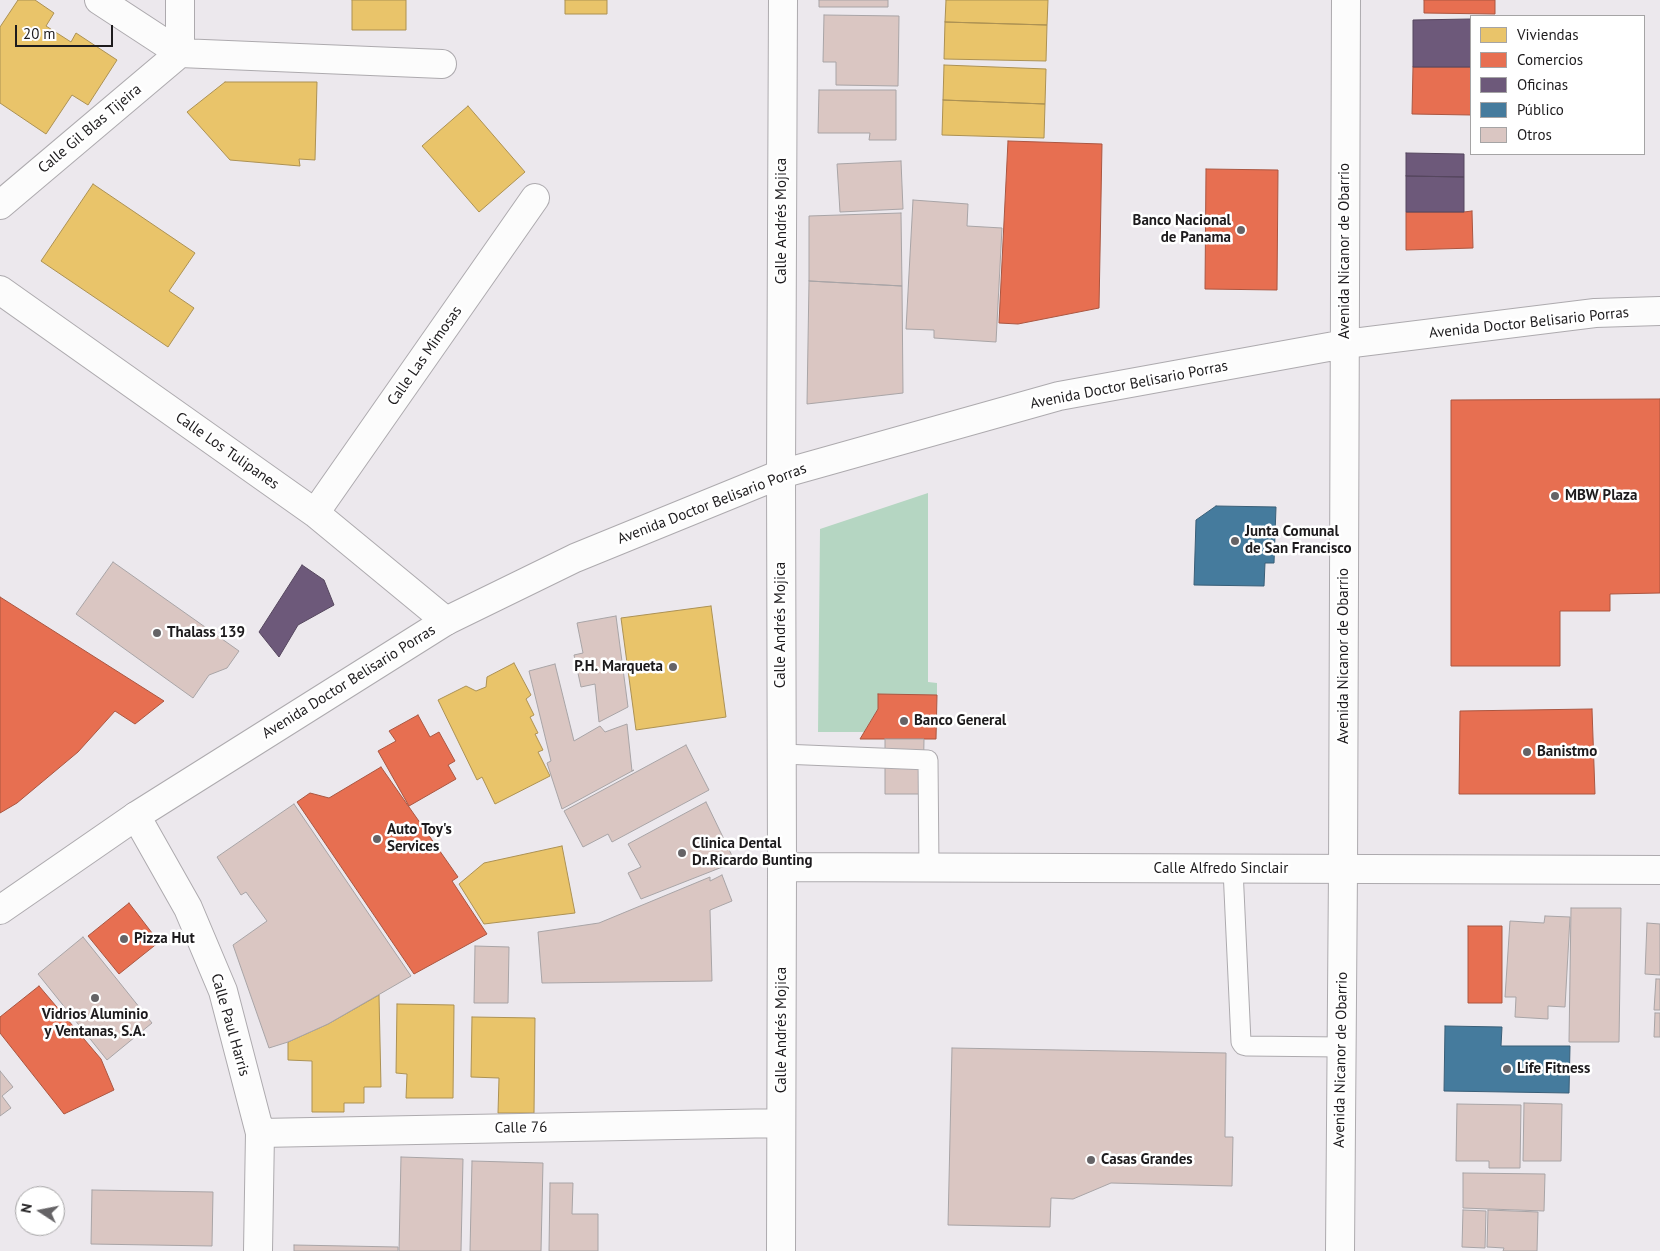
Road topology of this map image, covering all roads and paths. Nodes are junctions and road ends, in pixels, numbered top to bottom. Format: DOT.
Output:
graph roads {
  1 [pos="99,0"];
  2 [pos="180,0"];
  3 [pos="783,0"];
  4 [pos="1346,0"];
  5 [pos="180,52"];
  6 [pos="442,64"];
  7 [pos="535,198"];
  8 [pos="0,205"];
  9 [pos="0,290"];
  10 [pos="1660,311"];
  11 [pos="1345,344"];
  12 [pos="781,474"];
  13 [pos="315,513"];
  14 [pos="446,621"];
  15 [pos="782,754"];
  16 [pos="136,816"];
  17 [pos="782,867"];
  18 [pos="929,868"];
  19 [pos="1233,870"];
  20 [pos="1343,870"];
  21 [pos="1660,870"];
  22 [pos="0,910"];
  23 [pos="1341,1047"];
  24 [pos="781,1123"];
  25 [pos="260,1133"];
  26 [pos="258,1251"];
  27 [pos="781,1251"];
  28 [pos="1340,1251"];
  1 -- 5 [label="street"];
  2 -- 5 [label="street"];
  3 -- 12 [label="street, Calle Andrés Mojica"];
  4 -- 11 [label="street, Avenida Nicanor de Obarrio"];
  5 -- 6 [label="street"];
  5 -- 8 [label="street, Calle Gil Blas Tijeira"];
  7 -- 13 [label="street, Calle Las Mimosas"];
  9 -- 13 [label="street, Calle Los Tulipanes"];
  10 -- 11 [label="street, Avenida Doctor Belisario Porras"];
  11 -- 12 [label="street, Avenida Doctor Belisario Porras"];
  11 -- 20 [label="street, Avenida Nicanor de Obarrio"];
  12 -- 14 [label="street, Avenida Doctor Belisario Porras"];
  12 -- 15 [label="street, Calle Andrés Mojica"];
  13 -- 14 [label="street, Calle Los Tulipanes"];
  14 -- 16 [label="street, Avenida Doctor Belisario Porras"];
  15 -- 17 [label="street, Calle Andrés Mojica"];
  15 -- 18 [label="lane"];
  16 -- 22 [label="street, Avenida Doctor Belisario Porras"];
  16 -- 25 [label="street, Calle Paul Harris"];
  17 -- 18 [label="street, Calle Alfredo Sinclair"];
  17 -- 24 [label="street, Calle Andrés Mojica"];
  18 -- 19 [label="street, Calle Alfredo Sinclair"];
  19 -- 20 [label="street, Calle Alfredo Sinclair"];
  19 -- 23 [label="lane"];
  20 -- 21 [label="street, Calle Alfredo Sinclair"];
  20 -- 23 [label="street, Avenida Nicanor de Obarrio"];
  23 -- 28 [label="street, Avenida Nicanor de Obarrio"];
  24 -- 25 [label="street, Calle 76"];
  24 -- 27 [label="street, Calle Andrés Mojica"];
  25 -- 26 [label="street, Calle Paul Harris"];
}
